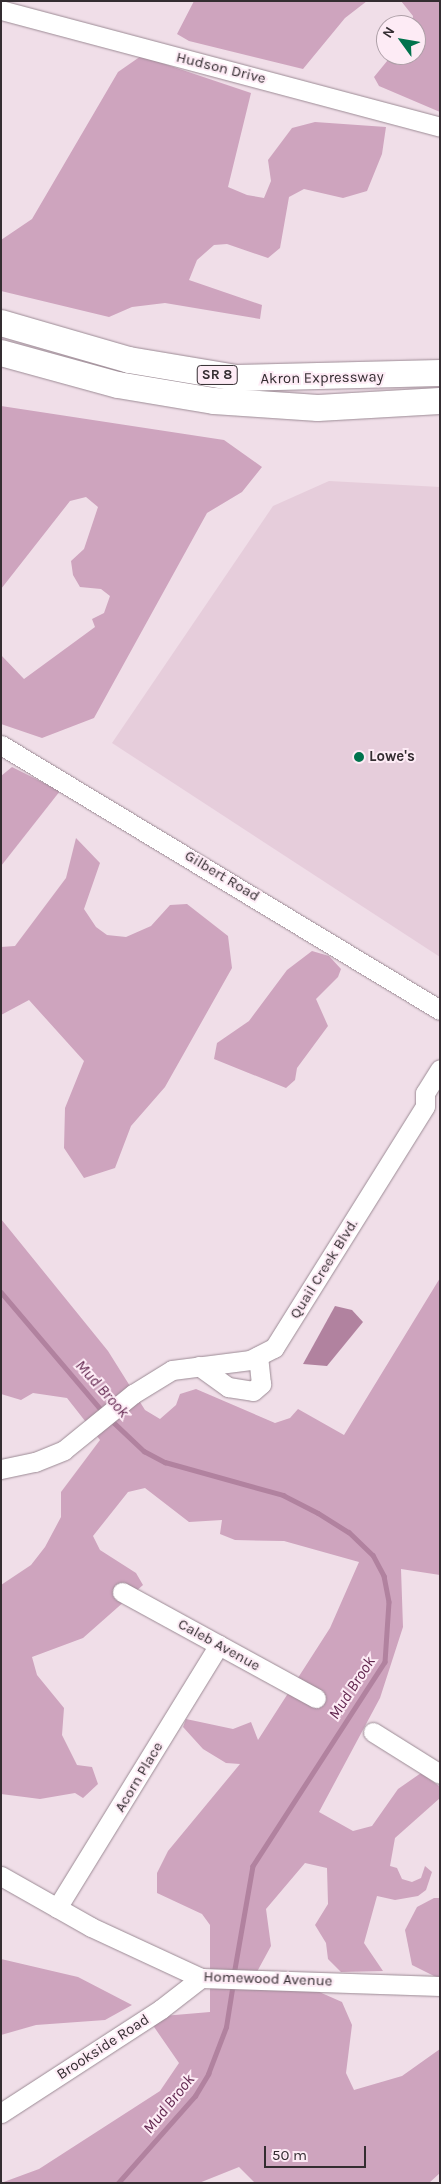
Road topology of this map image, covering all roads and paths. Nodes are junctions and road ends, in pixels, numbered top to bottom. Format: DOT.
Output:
graph roads {
  1 [pos="1,10"];
  2 [pos="440,127"];
  3 [pos="1,323"];
  4 [pos="1,354"];
  5 [pos="440,373"];
  6 [pos="440,401"];
  7 [pos="1,745"];
  8 [pos="440,1010"];
  9 [pos="440,1068"];
  10 [pos="432,1106"];
  11 [pos="258,1356"];
  12 [pos="199,1366"];
  13 [pos="1,1469"];
  14 [pos="122,1592"];
  15 [pos="219,1645"];
  16 [pos="316,1698"];
  17 [pos="373,1732"];
  18 [pos="440,1774"];
  19 [pos="1,1876"];
  20 [pos="57,1908"];
  21 [pos="206,1978"];
  22 [pos="440,1986"];
  23 [pos="1,2113"];
  1 -- 2 [label="street, Hudson Drive"];
  3 -- 5 [label="highway, Akron Expressway / SR 8"];
  4 -- 6 [label="highway, Akron Expressway / SR 8"];
  7 -- 8 [label="street, Gilbert Road"];
  9 -- 10 [label="street, Quail Creek Blvd."];
  10 -- 11 [label="street, Quail Creek Blvd."];
  11 -- 12 [label="street, Quail Creek Blvd."];
  11 -- 12 [label="street"];
  12 -- 13 [label="street, Quail Creek Blvd."];
  14 -- 15 [label="street, Caleb Avenue"];
  15 -- 16 [label="street, Caleb Avenue"];
  15 -- 20 [label="street, Acorn Place"];
  17 -- 18 [label="street"];
  19 -- 20 [label="street, Homewood Avenue"];
  20 -- 21 [label="street, Homewood Avenue"];
  21 -- 22 [label="street, Homewood Avenue"];
  21 -- 23 [label="street, Brookside Road"];
}
